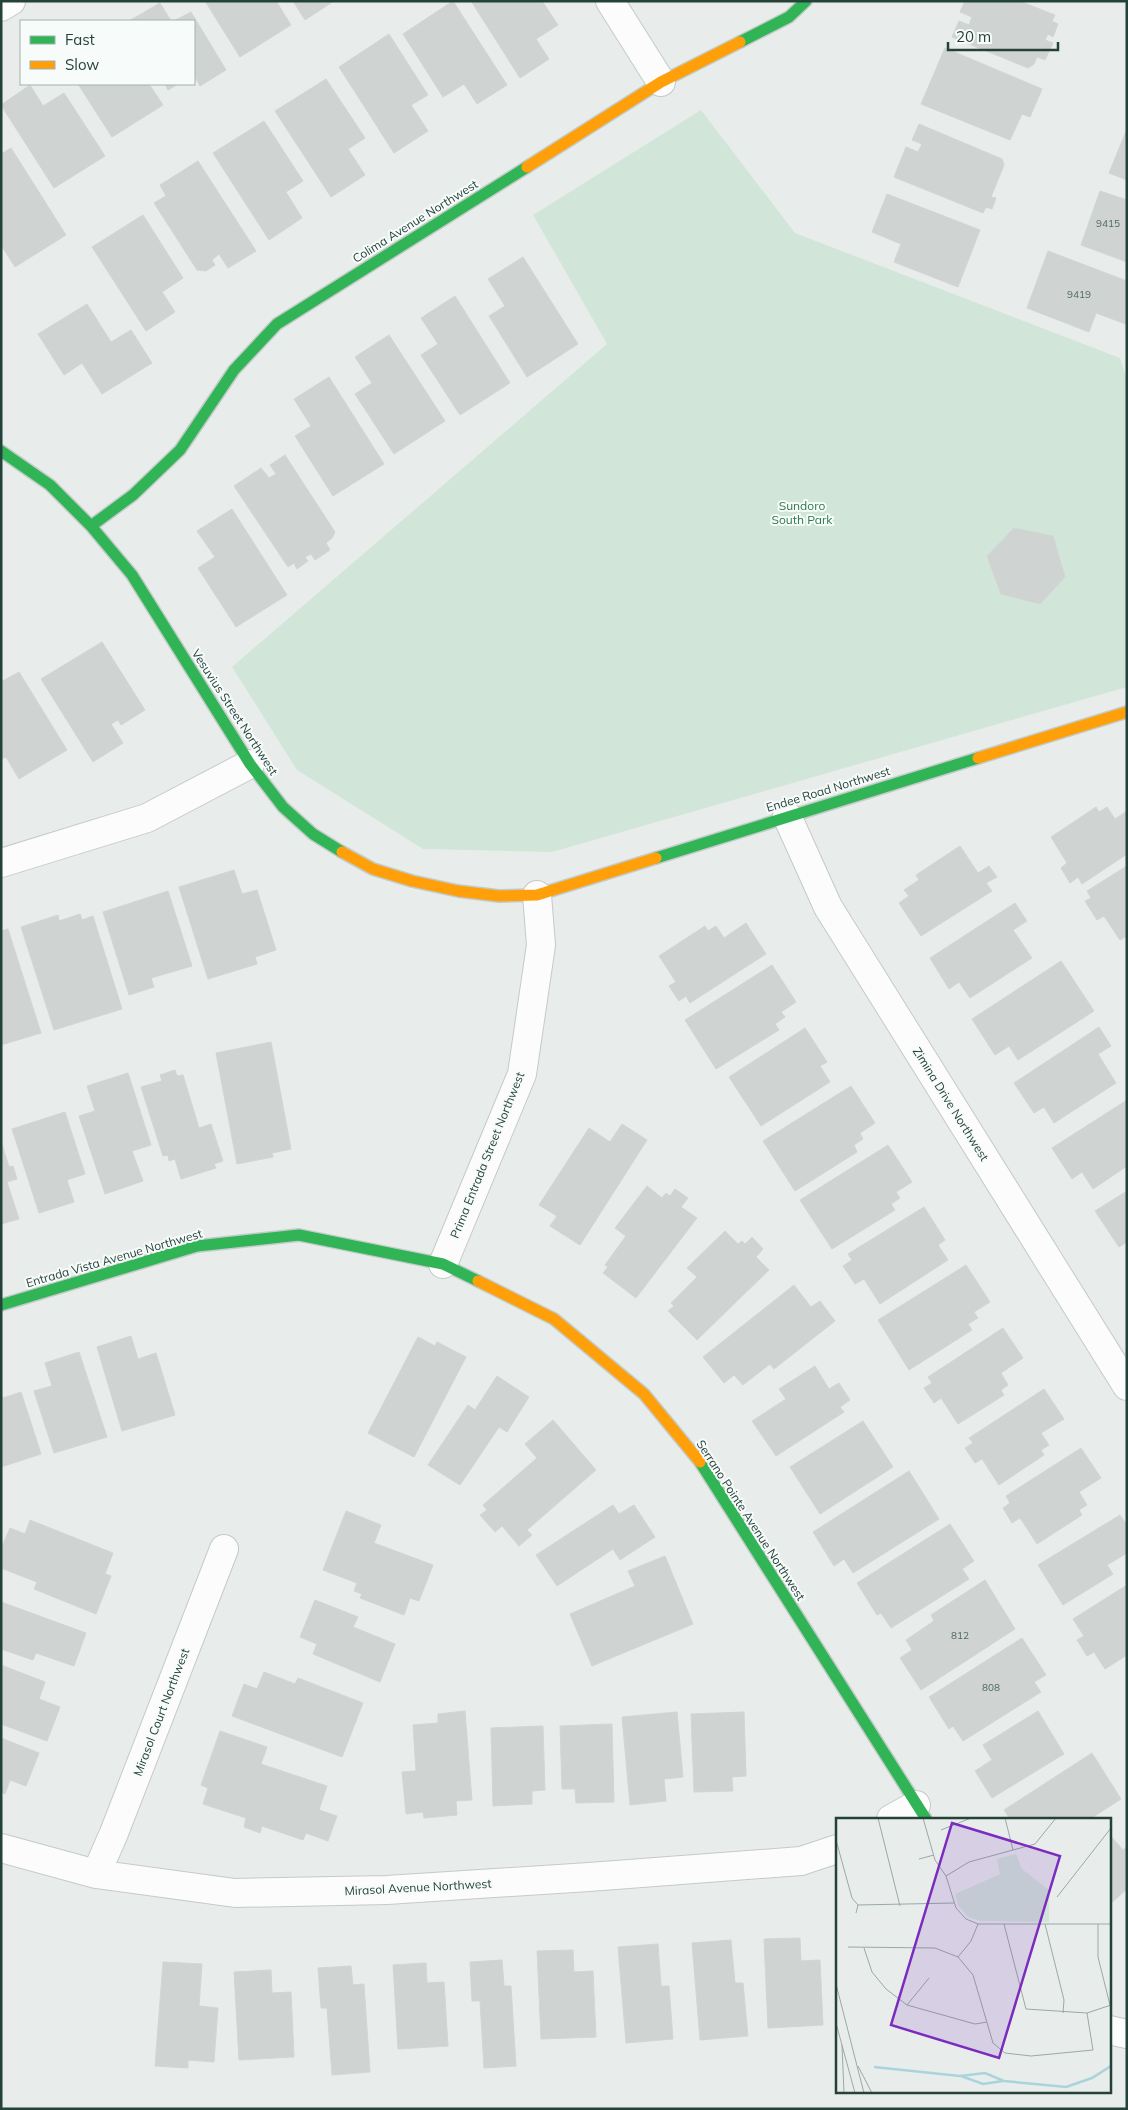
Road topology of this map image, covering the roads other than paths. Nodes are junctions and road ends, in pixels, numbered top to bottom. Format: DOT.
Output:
graph roads {
  1 [pos="11,1"];
  2 [pos="610,1"];
  3 [pos="806,1"];
  4 [pos="1,7"];
  5 [pos="660,82"];
  6 [pos="1,451"];
  7 [pos="91,526"];
  8 [pos="1127,712"];
  9 [pos="250,764"];
  10 [pos="787,816"];
  11 [pos="1,862"];
  12 [pos="537,895"];
  13 [pos="443,1264"];
  14 [pos="1,1305"];
  15 [pos="1127,1386"];
  16 [pos="224,1549"];
  17 [pos="921,1812"];
  18 [pos="894,1818"];
  19 [pos="1,1848"];
  20 [pos="836,1849"];
  21 [pos="96,1874"];
  22 [pos="1110,2030"];
  23 [pos="1127,2034"];
  1 -- 4 [label="street"];
  2 -- 5 [label="street"];
  3 -- 5 [label="street, Colima Avenue Northwest"];
  5 -- 7 [label="street, Colima Avenue Northwest"];
  6 -- 7 [label="street, Vesuvius Street Northwest"];
  7 -- 9 [label="street, Vesuvius Street Northwest"];
  8 -- 10 [label="street, Endee Road Northwest"];
  9 -- 11 [label="street"];
  9 -- 12 [label="street, Vesuvius Street Northwest"];
  10 -- 12 [label="street, Endee Road Northwest"];
  10 -- 15 [label="street, Zimina Drive Northwest"];
  12 -- 13 [label="street, Prima Entrada Street Northwest"];
  13 -- 14 [label="street, Entrada Vista Avenue Northwest"];
  13 -- 17 [label="street, Serrano Pointe Avenue Northwest"];
  16 -- 21 [label="street, Mirasol Court Northwest"];
  17 -- 18 [label="street"];
  19 -- 21 [label="street, Mirasol Avenue Northwest"];
  20 -- 21 [label="street, Mirasol Avenue Northwest"];
  22 -- 23 [label="street"];
}
